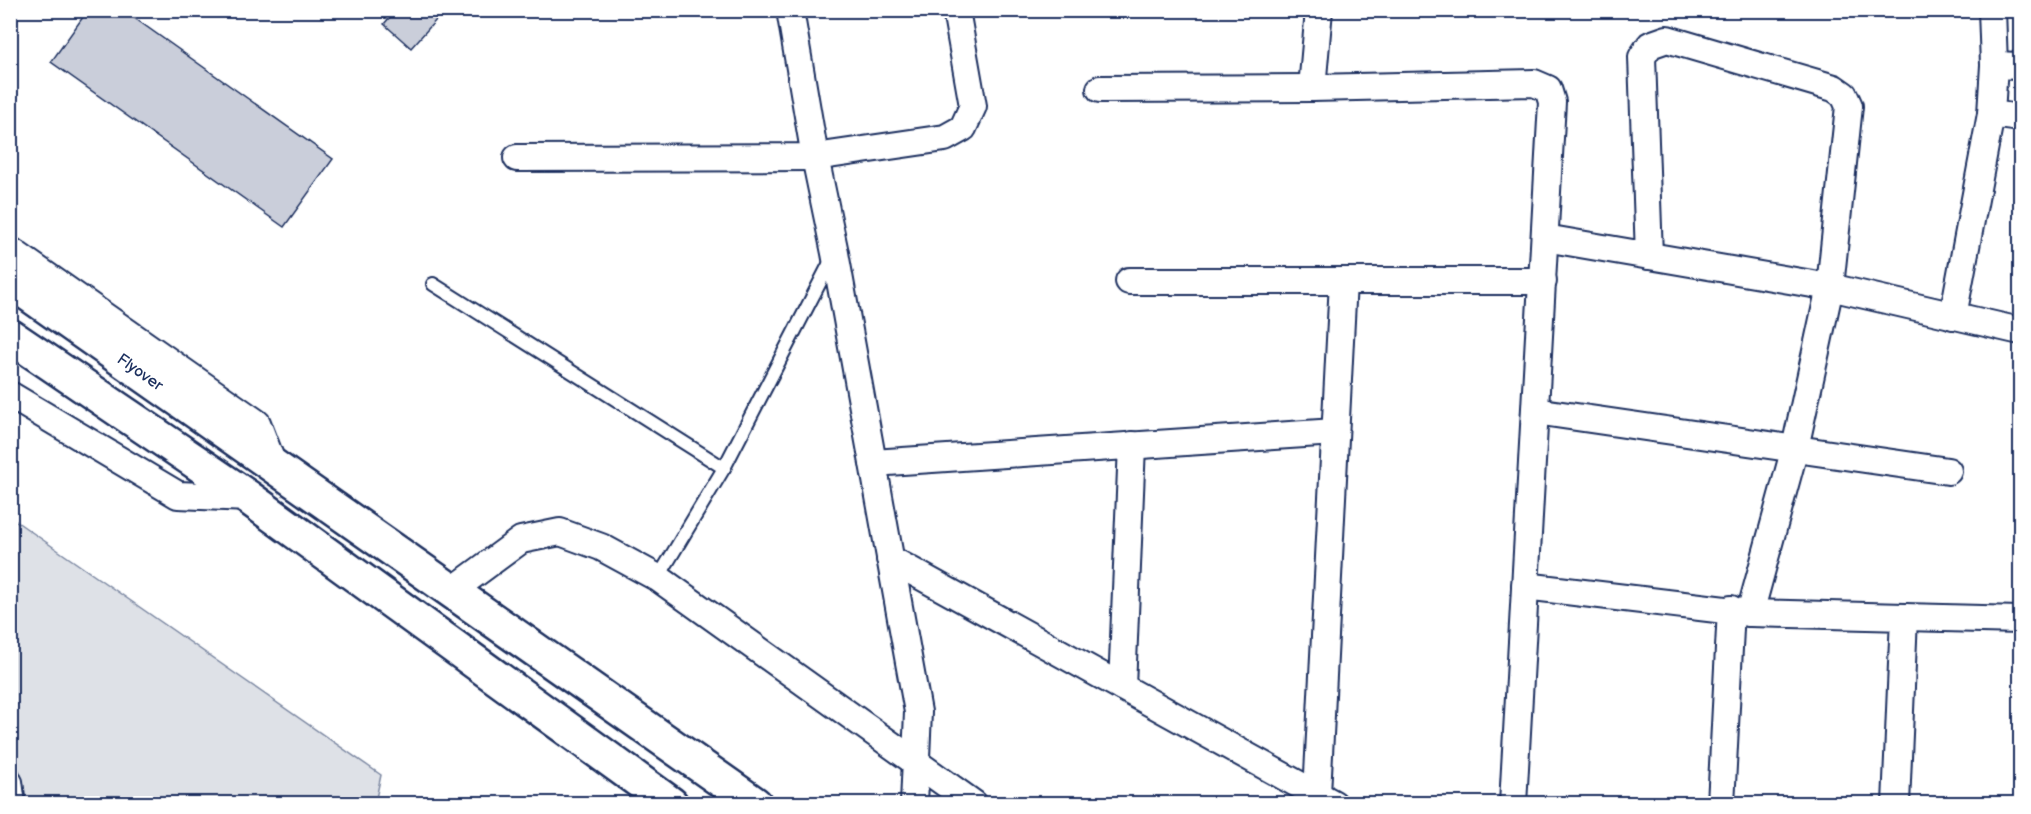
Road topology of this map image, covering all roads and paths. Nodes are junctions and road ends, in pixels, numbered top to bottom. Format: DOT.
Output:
graph roads {
  1 [pos="790,10"];
  2 [pos="956,10"];
  3 [pos="1319,10"];
  4 [pos="1992,10"];
  5 [pos="1994,65"];
  6 [pos="2020,66"];
  7 [pos="1312,88"];
  8 [pos="1100,89"];
  9 [pos="1991,114"];
  10 [pos="2020,118"];
  11 [pos="815,156"];
  12 [pos="517,158"];
  13 [pos="1545,238"];
  14 [pos="10,250"];
  15 [pos="835,253"];
  16 [pos="1649,256"];
  17 [pos="10,281"];
  18 [pos="1129,281"];
  19 [pos="1343,281"];
  20 [pos="1543,281"];
  21 [pos="433,284"];
  22 [pos="1830,287"];
  23 [pos="1953,316"];
  24 [pos="2020,331"];
  25 [pos="10,336"];
  26 [pos="10,395"];
  27 [pos="1535,411"];
  28 [pos="1335,432"];
  29 [pos="1132,445"];
  30 [pos="1795,448"];
  31 [pos="272,462"];
  32 [pos="873,463"];
  33 [pos="724,468"];
  34 [pos="1947,471"];
  35 [pos="249,498"];
  36 [pos="890,559"];
  37 [pos="658,578"];
  38 [pos="1526,586"];
  39 [pos="453,590"];
  40 [pos="1741,611"];
  41 [pos="1904,617"];
  42 [pos="2020,620"];
  43 [pos="1122,687"];
  44 [pos="916,762"];
  45 [pos="10,769"];
  46 [pos="1325,799"];
  47 [pos="19,804"];
  48 [pos="671,804"];
  49 [pos="755,804"];
  50 [pos="915,804"];
  51 [pos="974,804"];
  52 [pos="1513,804"];
  53 [pos="1721,804"];
  54 [pos="1896,804"];
  1 -- 11 [label="street"];
  2 -- 11 [label="street"];
  3 -- 7 [label="street"];
  4 -- 5 [label="street"];
  5 -- 6 [label="street"];
  5 -- 9 [label="street"];
  7 -- 8 [label="street"];
  7 -- 13 [label="street"];
  9 -- 10 [label="street"];
  9 -- 23 [label="street"];
  11 -- 12 [label="street"];
  11 -- 15 [label="street"];
  13 -- 16 [label="street"];
  13 -- 20 [label="street"];
  14 -- 31 [label="street"];
  15 -- 32 [label="street"];
  15 -- 33 [label="lane"];
  16 -- 22 [label="street"];
  16 -- 22 [label="street"];
  17 -- 31 [label="main road, Flyover"];
  18 -- 19 [label="street"];
  19 -- 20 [label="street"];
  19 -- 28 [label="street"];
  20 -- 27 [label="street"];
  21 -- 33 [label="lane"];
  22 -- 23 [label="street"];
  22 -- 30 [label="street"];
  23 -- 24 [label="street"];
  25 -- 35 [label="main road"];
  26 -- 35 [label="street"];
  27 -- 30 [label="street"];
  27 -- 38 [label="street"];
  28 -- 29 [label="street"];
  28 -- 46 [label="street"];
  29 -- 32 [label="street"];
  29 -- 43 [label="street"];
  30 -- 34 [label="street"];
  30 -- 40 [label="street"];
  31 -- 39 [label="main road, Flyover"];
  32 -- 36 [label="street"];
  33 -- 37 [label="lane"];
  35 -- 48 [label="main road"];
  36 -- 43 [label="street"];
  36 -- 44 [label="street"];
  37 -- 39 [label="street"];
  37 -- 44 [label="street"];
  38 -- 40 [label="street"];
  38 -- 52 [label="street"];
  39 -- 49 [label="main road, Flyover"];
  40 -- 41 [label="street"];
  40 -- 53 [label="street"];
  41 -- 42 [label="street"];
  41 -- 54 [label="street"];
  43 -- 46 [label="street"];
  44 -- 50 [label="street"];
  44 -- 51 [label="street"];
  45 -- 47 [label="lane"];
}
